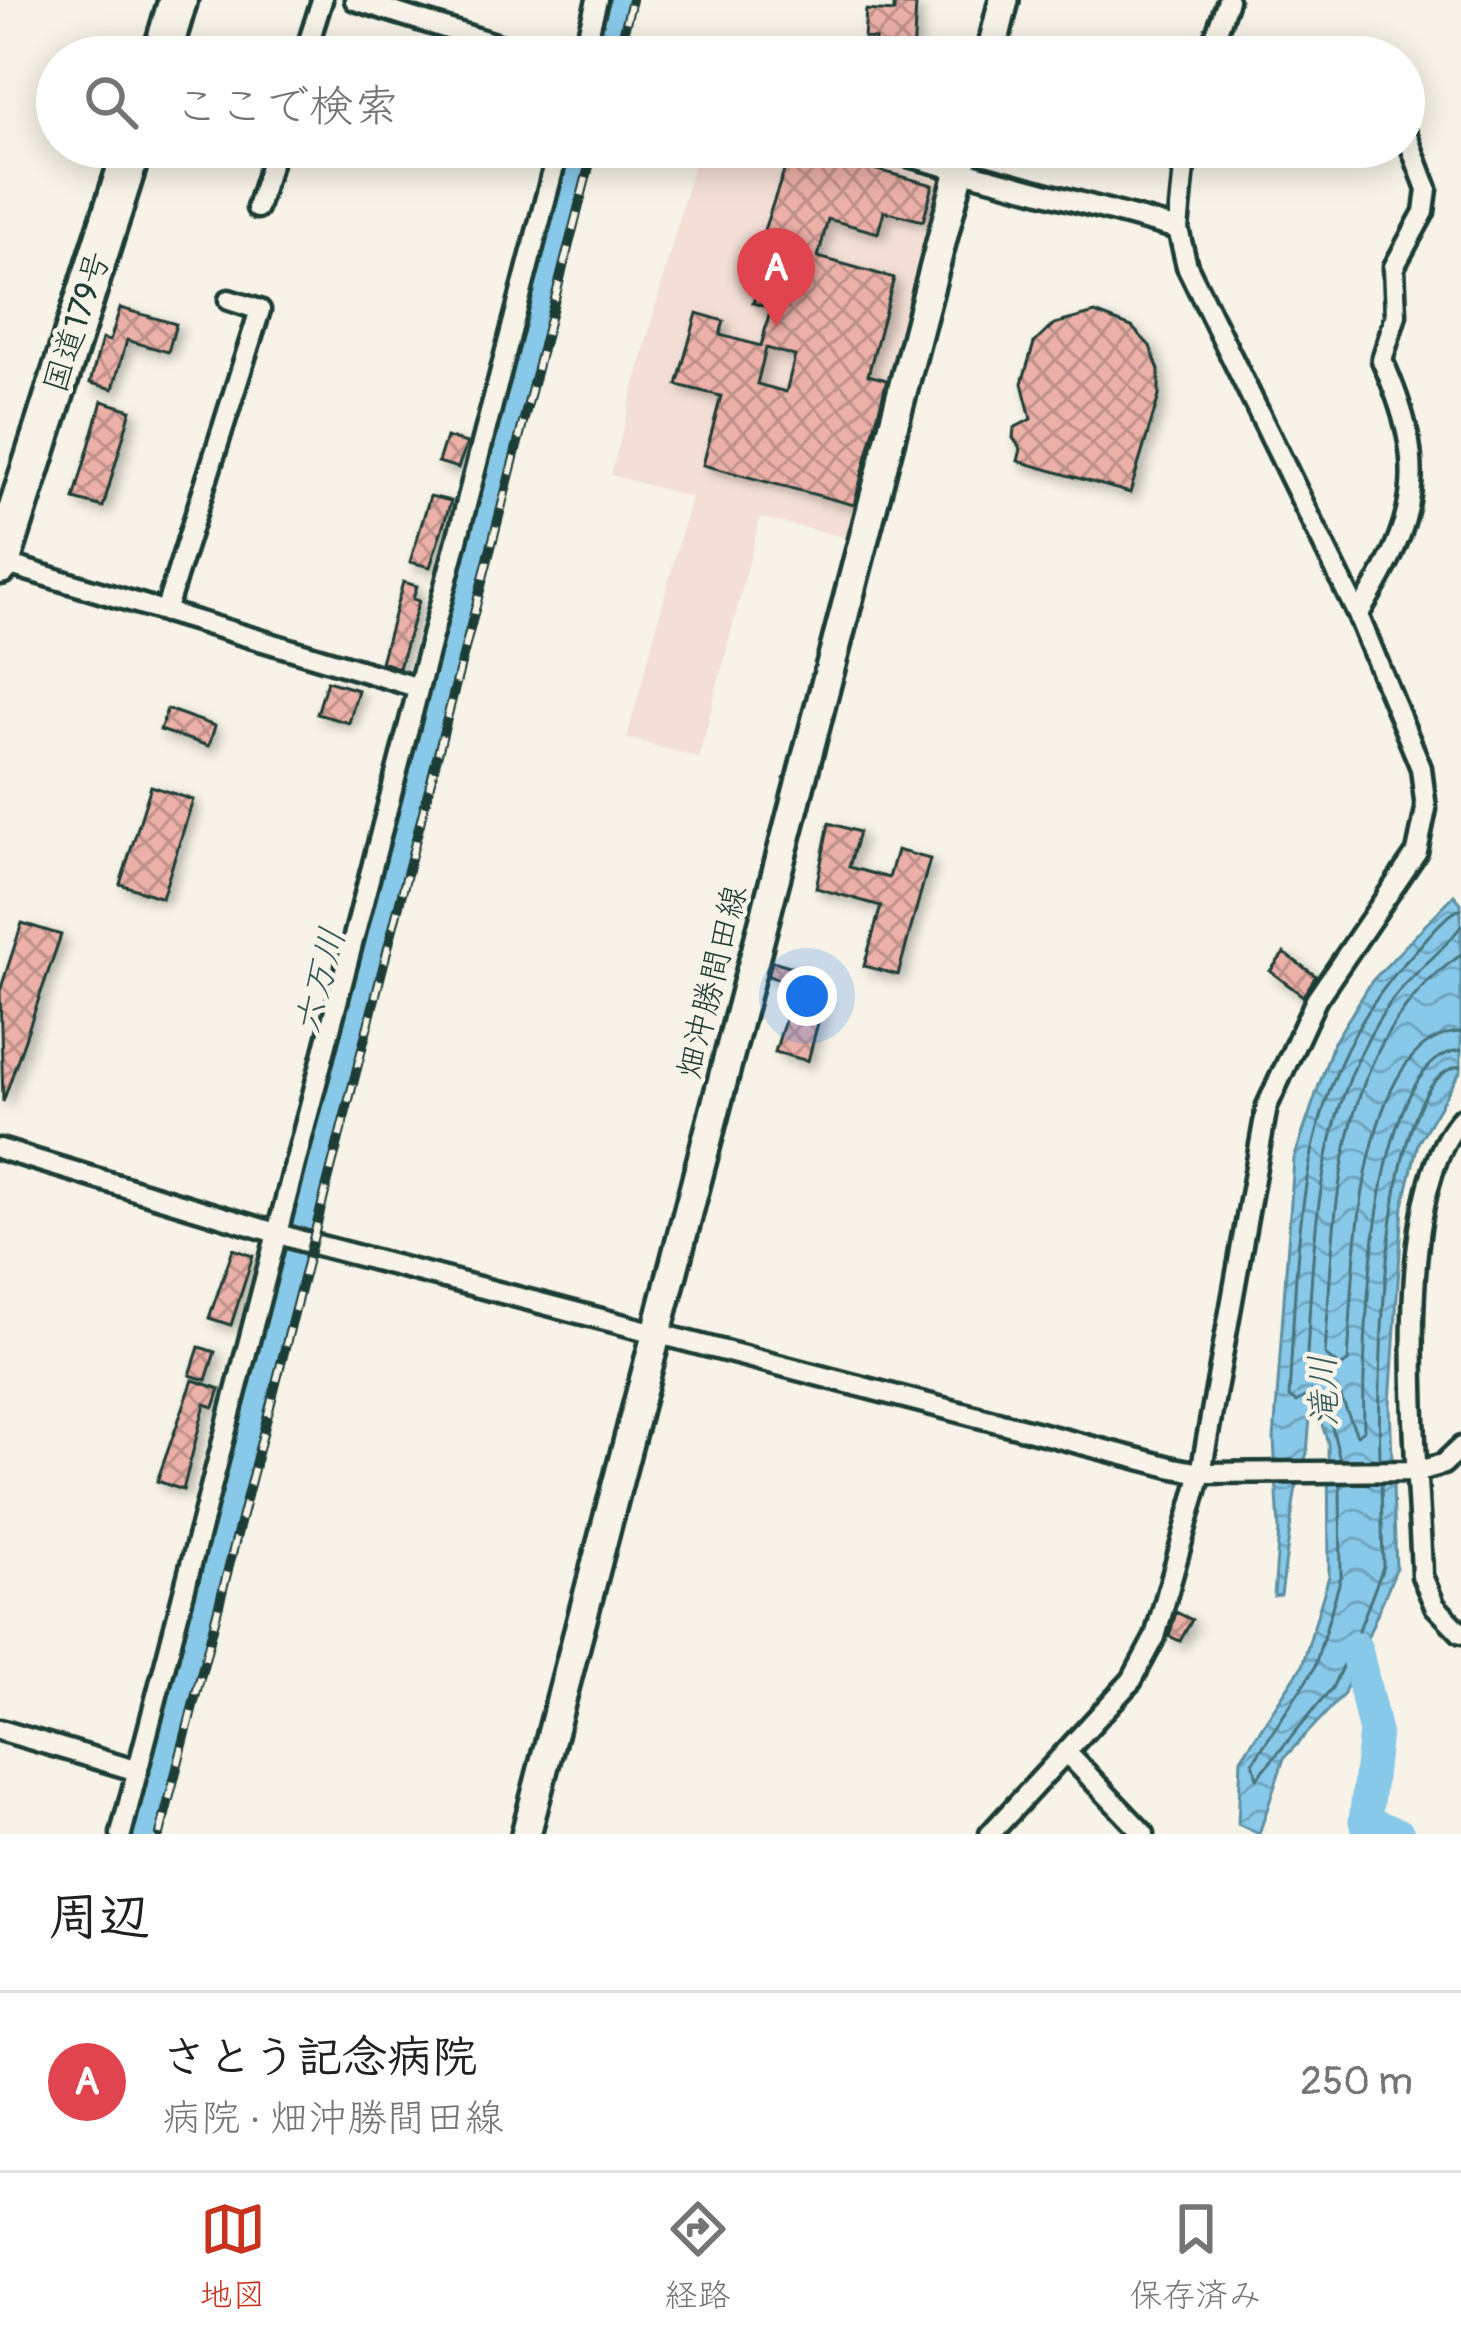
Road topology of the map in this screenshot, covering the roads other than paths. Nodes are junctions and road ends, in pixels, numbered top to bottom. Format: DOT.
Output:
graph roads {
  1 [pos="178,0"];
  2 [pos="322,0"];
  3 [pos="355,0"];
  4 [pos="597,0"];
  5 [pos="1004,0"];
  6 [pos="1228,0"];
  7 [pos="167,36"];
  8 [pos="311,36"];
  9 [pos="470,36"];
  10 [pos="588,36"];
  11 [pos="995,36"];
  12 [pos="1215,36"];
  13 [pos="126,168"];
  14 [pos="269,168"];
  15 [pos="553,168"];
  16 [pos="960,168"];
  17 [pos="993,168"];
  18 [pos="1184,168"];
  19 [pos="1418,168"];
  20 [pos="257,208"];
  21 [pos="1178,229"];
  22 [pos="229,301"];
  23 [pos="0,563"];
  24 [pos="165,612"];
  25 [pos="1358,615"];
  26 [pos="416,687"];
  27 [pos="1461,1119"];
  28 [pos="0,1149"];
  29 [pos="278,1234"];
  30 [pos="659,1334"];
  31 [pos="1461,1447"];
  32 [pos="1419,1471"];
  33 [pos="1201,1473"];
  34 [pos="1461,1633"];
  35 [pos="0,1730"];
  36 [pos="1068,1754"];
  37 [pos="138,1771"];
  38 [pos="121,1834"];
  39 [pos="526,1834"];
  40 [pos="990,1834"];
  41 [pos="1144,1834"];
  1 -- 7 [label="highway"];
  2 -- 8 [label="street"];
  3 -- 9 [label="street"];
  4 -- 10 [label="street"];
  5 -- 11 [label="main road"];
  6 -- 12 [label="street"];
  13 -- 23 [label="highway, 国道179号"];
  14 -- 20 [label="street"];
  15 -- 26 [label="street"];
  16 -- 30 [label="main road, 畑沖勝間田線"];
  17 -- 21 [label="street"];
  18 -- 21 [label="street"];
  19 -- 25 [label="street"];
  21 -- 25 [label="street"];
  22 -- 24 [label="street"];
  23 -- 24 [label="street"];
  24 -- 26 [label="street"];
  25 -- 33 [label="street"];
  26 -- 29 [label="street"];
  27 -- 32 [label="street"];
  28 -- 29 [label="street"];
  29 -- 30 [label="street"];
  29 -- 37 [label="street"];
  30 -- 33 [label="street"];
  30 -- 39 [label="main road, 畑沖勝間田線"];
  31 -- 32 [label="street"];
  32 -- 33 [label="street"];
  32 -- 34 [label="street"];
  33 -- 36 [label="street"];
  35 -- 37 [label="street"];
  36 -- 40 [label="street"];
  36 -- 41 [label="street"];
  37 -- 38 [label="street"];
}
